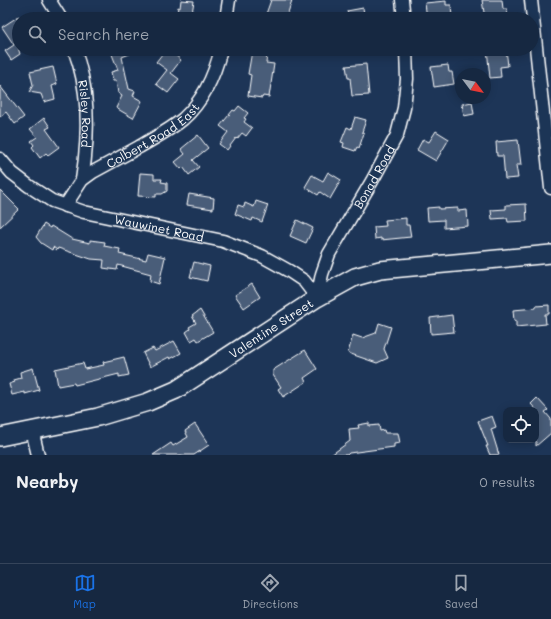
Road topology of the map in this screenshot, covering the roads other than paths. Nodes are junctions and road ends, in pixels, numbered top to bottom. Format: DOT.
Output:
graph roads {
  1 [pos="49,0"];
  2 [pos="228,0"];
  3 [pos="402,0"];
  4 [pos="531,0"];
  5 [pos="57,12"];
  6 [pos="227,12"];
  7 [pos="403,12"];
  8 [pos="532,12"];
  9 [pos="77,56"];
  10 [pos="220,56"];
  11 [pos="406,56"];
  12 [pos="537,56"];
  13 [pos="0,159"];
  14 [pos="82,180"];
  15 [pos="551,188"];
  16 [pos="65,206"];
  17 [pos="551,254"];
  18 [pos="317,298"];
  19 [pos="32,430"];
  20 [pos="0,437"];
  21 [pos="38,455"];
  1 -- 5 [label="street"];
  2 -- 6 [label="street"];
  3 -- 7 [label="street"];
  4 -- 8 [label="street"];
  9 -- 14 [label="street, Risley Road"];
  10 -- 14 [label="street, Colbert Road East"];
  11 -- 18 [label="street, Bonad Road"];
  12 -- 15 [label="street"];
  13 -- 16 [label="street, Wauwinet Road"];
  14 -- 16 [label="street, Colbert Road East"];
  16 -- 18 [label="street, Wauwinet Road"];
  17 -- 18 [label="street, Valentine Street"];
  18 -- 19 [label="street, Valentine Street"];
  19 -- 20 [label="street, Valentine Street"];
  19 -- 21 [label="street"];
}
